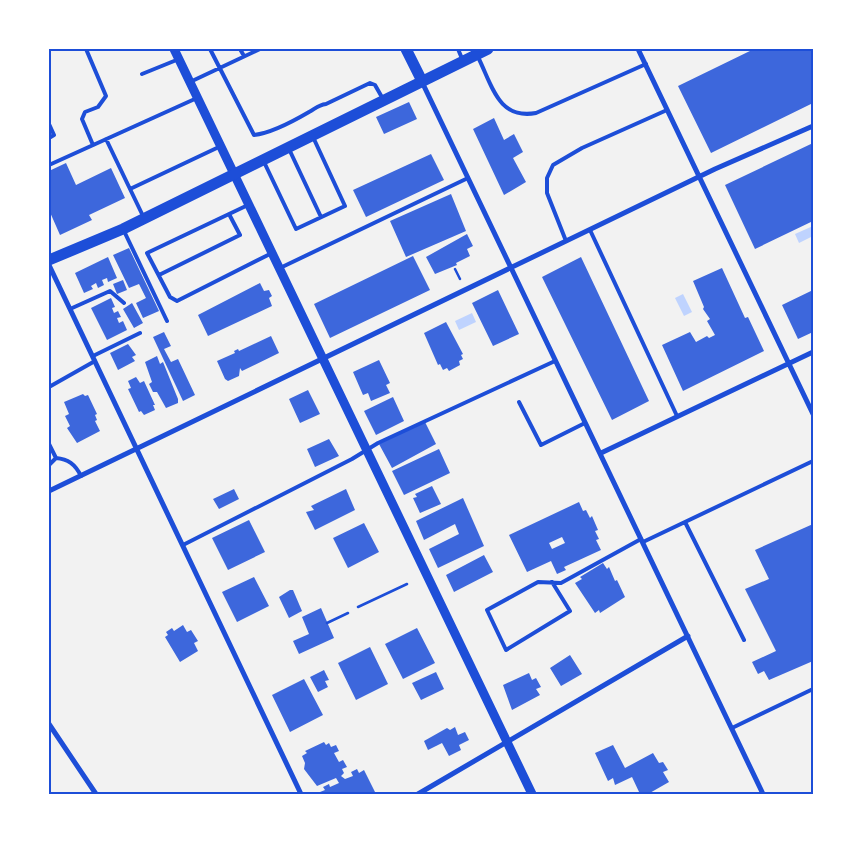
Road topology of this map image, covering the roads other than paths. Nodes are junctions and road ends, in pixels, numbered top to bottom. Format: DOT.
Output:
graph roads {
  1 [pos="86,49"];
  2 [pos="174,49"];
  3 [pos="210,49"];
  4 [pos="240,49"];
  5 [pos="260,49"];
  6 [pos="406,49"];
  7 [pos="458,49"];
  8 [pos="488,49"];
  9 [pos="638,49"];
  10 [pos="477,54"];
  11 [pos="244,56"];
  12 [pos="179,59"];
  13 [pos="463,62"];
  14 [pos="646,64"];
  15 [pos="219,68"];
  16 [pos="142,74"];
  17 [pos="422,81"];
  18 [pos="190,82"];
  19 [pos="198,98"];
  20 [pos="383,99"];
  21 [pos="667,110"];
  22 [pos="49,124"];
  23 [pos="813,126"];
  24 [pos="313,137"];
  25 [pos="49,138"];
  26 [pos="106,139"];
  27 [pos="93,145"];
  28 [pos="221,146"];
  29 [pos="288,148"];
  30 [pos="263,160"];
  31 [pos="49,165"];
  32 [pos="234,174"];
  33 [pos="700,177"];
  34 [pos="468,178"];
  35 [pos="130,189"];
  36 [pos="249,204"];
  37 [pos="229,214"];
  38 [pos="321,217"];
  39 [pos="144,218"];
  40 [pos="123,229"];
  41 [pos="590,230"];
  42 [pos="566,241"];
  43 [pos="272,254"];
  44 [pos="49,260"];
  45 [pos="49,265"];
  46 [pos="280,268"];
  47 [pos="512,269"];
  48 [pos="159,275"];
  49 [pos="124,303"];
  50 [pos="70,309"];
  51 [pos="167,320"];
  52 [pos="140,333"];
  53 [pos="813,352"];
  54 [pos="323,358"];
  55 [pos="94,359"];
  56 [pos="555,361"];
  57 [pos="789,363"];
  58 [pos="49,387"];
  59 [pos="520,402"];
  60 [pos="813,414"];
  61 [pos="677,416"];
  62 [pos="585,423"];
  63 [pos="49,444"];
  64 [pos="137,449"];
  65 [pos="367,450"];
  66 [pos="601,453"];
  67 [pos="56,458"];
  68 [pos="813,461"];
  69 [pos="49,465"];
  70 [pos="81,476"];
  71 [pos="49,491"];
  72 [pos="685,522"];
  73 [pos="642,540"];
  74 [pos="183,544"];
  75 [pos="552,582"];
  76 [pos="688,636"];
  77 [pos="744,640"];
  78 [pos="813,688"];
  79 [pos="49,724"];
  80 [pos="732,728"];
  81 [pos="508,742"];
  82 [pos="96,794"];
  83 [pos="301,794"];
  84 [pos="418,794"];
  85 [pos="532,794"];
  86 [pos="764,794"];
  1 -- 27 [label="lane"];
  2 -- 12 [label="street"];
  3 -- 15 [label="lane"];
  4 -- 11 [label="lane"];
  5 -- 11 [label="lane"];
  6 -- 17 [label="main road"];
  7 -- 13 [label="lane"];
  8 -- 10 [label="main road"];
  9 -- 14 [label="street"];
  10 -- 13 [label="main road"];
  10 -- 14 [label="lane"];
  11 -- 15 [label="lane"];
  12 -- 16 [label="lane"];
  12 -- 18 [label="street"];
  13 -- 17 [label="main road"];
  14 -- 21 [label="street"];
  15 -- 18 [label="lane"];
  15 -- 20 [label="lane"];
  17 -- 20 [label="main road"];
  17 -- 34 [label="street"];
  18 -- 19 [label="street"];
  19 -- 26 [label="lane"];
  19 -- 28 [label="street"];
  20 -- 24 [label="main road"];
  21 -- 33 [label="street"];
  21 -- 42 [label="lane"];
  22 -- 25 [label="lane"];
  23 -- 33 [label="street"];
  24 -- 29 [label="main road"];
  24 -- 38 [label="lane"];
  26 -- 27 [label="lane"];
  26 -- 35 [label="lane"];
  27 -- 31 [label="lane"];
  28 -- 32 [label="street"];
  28 -- 35 [label="lane"];
  29 -- 30 [label="main road"];
  29 -- 38 [label="lane"];
  30 -- 32 [label="main road"];
  30 -- 38 [label="lane"];
  32 -- 36 [label="street"];
  32 -- 39 [label="main road"];
  33 -- 41 [label="street"];
  33 -- 57 [label="street"];
  34 -- 46 [label="lane"];
  34 -- 47 [label="street"];
  35 -- 39 [label="lane"];
  36 -- 37 [label="lane"];
  36 -- 43 [label="street"];
  37 -- 48 [label="lane"];
  37 -- 48 [label="lane"];
  39 -- 40 [label="main road"];
  40 -- 44 [label="main road"];
  40 -- 51 [label="lane"];
  41 -- 42 [label="street"];
  41 -- 61 [label="lane"];
  42 -- 47 [label="street"];
  43 -- 46 [label="street"];
  43 -- 48 [label="lane"];
  45 -- 50 [label="street"];
  46 -- 54 [label="street"];
  47 -- 54 [label="street"];
  47 -- 56 [label="street"];
  49 -- 50 [label="lane"];
  50 -- 55 [label="street"];
  52 -- 55 [label="lane"];
  53 -- 57 [label="street"];
  54 -- 64 [label="street"];
  54 -- 65 [label="street"];
  55 -- 58 [label="lane"];
  55 -- 64 [label="street"];
  56 -- 62 [label="street"];
  56 -- 65 [label="lane"];
  57 -- 60 [label="street"];
  57 -- 61 [label="street"];
  59 -- 62 [label="lane"];
  61 -- 66 [label="street"];
  62 -- 66 [label="street"];
  63 -- 67 [label="lane"];
  64 -- 70 [label="street"];
  64 -- 74 [label="street"];
  65 -- 74 [label="lane"];
  65 -- 81 [label="street"];
  66 -- 73 [label="street"];
  67 -- 69 [label="lane"];
  67 -- 70 [label="lane"];
  68 -- 72 [label="lane"];
  70 -- 71 [label="street"];
  72 -- 73 [label="lane"];
  72 -- 77 [label="lane"];
  73 -- 75 [label="lane"];
  73 -- 76 [label="street"];
  74 -- 83 [label="street"];
  75 -- 75 [label="lane"];
  76 -- 80 [label="street"];
  76 -- 81 [label="street"];
  78 -- 80 [label="lane"];
  79 -- 82 [label="street"];
  80 -- 86 [label="street"];
  81 -- 84 [label="street"];
  81 -- 85 [label="street"];
}
